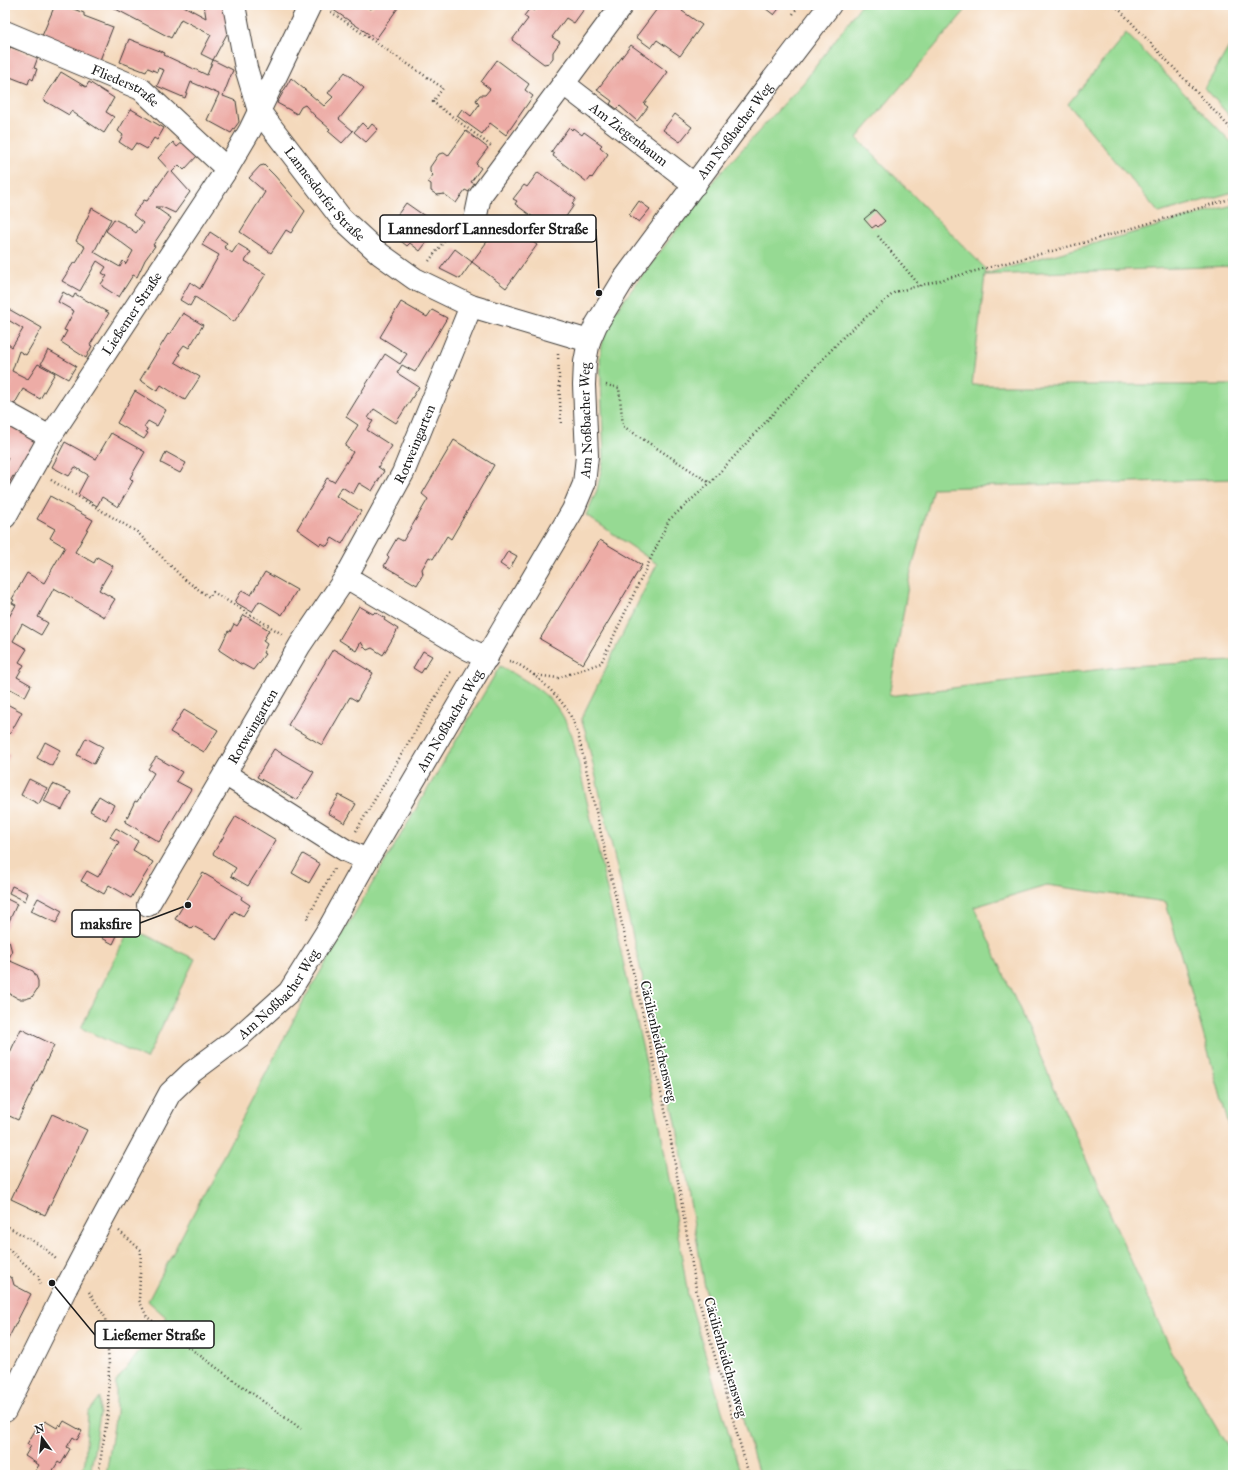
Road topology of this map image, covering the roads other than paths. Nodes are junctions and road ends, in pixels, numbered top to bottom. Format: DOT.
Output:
graph roads {
  1 [pos="234,5"];
  2 [pos="622,5"];
  3 [pos="830,5"];
  4 [pos="319,7"];
  5 [pos="5,32"];
  6 [pos="564,84"];
  7 [pos="259,111"];
  8 [pos="227,169"];
  9 [pos="695,185"];
  10 [pos="475,220"];
  11 [pos="471,306"];
  12 [pos="589,341"];
  13 [pos="5,412"];
  14 [pos="50,437"];
  15 [pos="5,517"];
  16 [pos="346,577"];
  17 [pos="477,653"];
  18 [pos="225,774"];
  19 [pos="367,860"];
  20 [pos="148,904"];
  21 [pos="5,1411"];
  1 -- 7 [label="street, Lannesdorfer Straße"];
  2 -- 6 [label="street"];
  3 -- 9 [label="street, Am Noßbacher Weg"];
  4 -- 7 [label="street, Ließemer Straße"];
  5 -- 8 [label="street, Fliederstraße"];
  6 -- 9 [label="street, Am Ziegenbaum"];
  6 -- 10 [label="street"];
  7 -- 8 [label="street, Ließemer Straße"];
  7 -- 11 [label="street, Lannesdorfer Straße"];
  8 -- 14 [label="street, Ließemer Straße"];
  9 -- 12 [label="street, Am Noßbacher Weg"];
  11 -- 12 [label="street, Lannesdorfer Straße"];
  11 -- 16 [label="street, Rotweingarten"];
  12 -- 17 [label="street, Am Noßbacher Weg"];
  13 -- 14 [label="street"];
  14 -- 15 [label="street, Ließemer Straße"];
  16 -- 17 [label="street"];
  16 -- 18 [label="street, Rotweingarten"];
  17 -- 19 [label="street, Am Noßbacher Weg"];
  18 -- 19 [label="street, Rotweingarten"];
  18 -- 20 [label="street, Rotweingarten"];
  19 -- 21 [label="street, Am Noßbacher Weg, bridge"];
}
